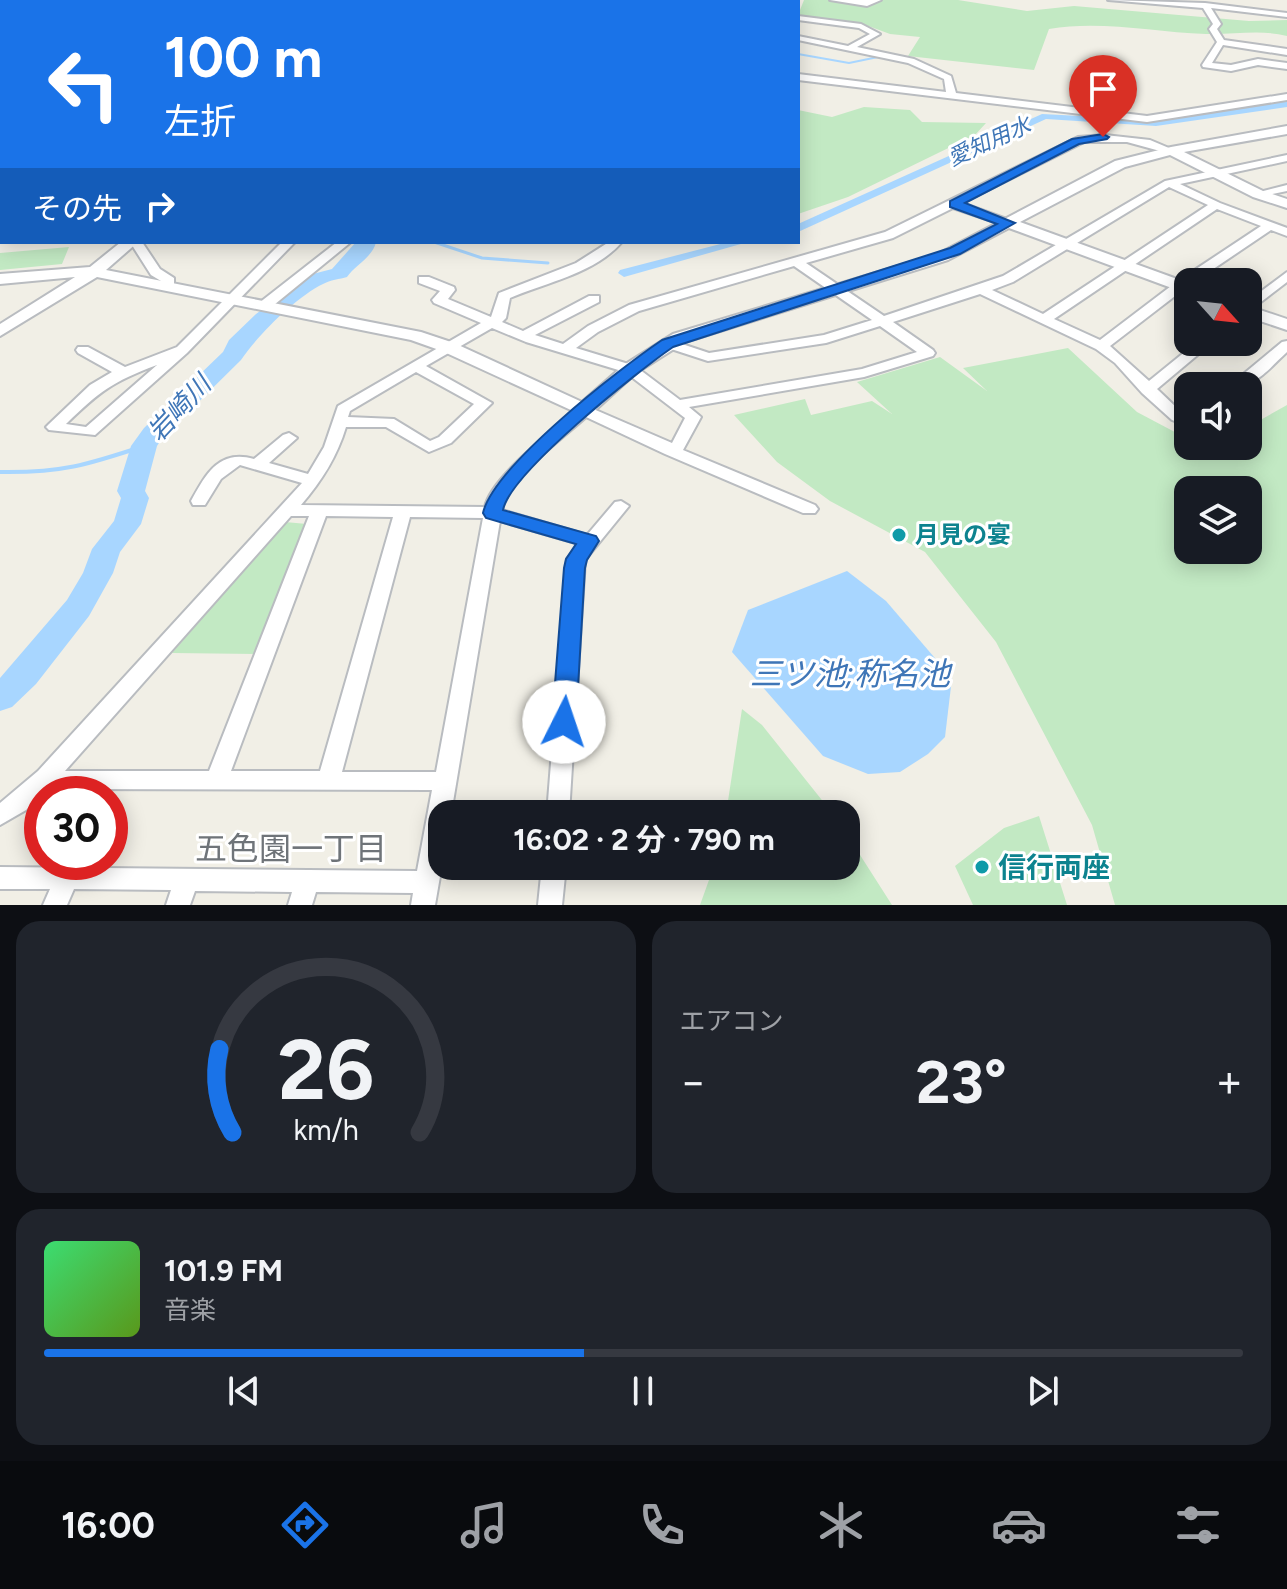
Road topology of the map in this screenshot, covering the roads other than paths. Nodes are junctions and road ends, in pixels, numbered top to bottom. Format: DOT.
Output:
graph roads {
  1 [pos="834,0"];
  2 [pos="877,0"];
  3 [pos="1112,0"];
  4 [pos="1272,0"];
  5 [pos="1205,5"];
  6 [pos="1269,12"];
  7 [pos="1287,15"];
  8 [pos="800,18"];
  9 [pos="800,38"];
  10 [pos="1221,42"];
  11 [pos="851,47"];
  12 [pos="1287,52"];
  13 [pos="1287,66"];
  14 [pos="800,77"];
  15 [pos="952,96"];
  16 [pos="1287,97"];
  17 [pos="1284,133"];
  18 [pos="1171,151"];
  19 [pos="1287,158"];
  20 [pos="1212,172"];
  21 [pos="1169,183"];
  22 [pos="1287,188"];
  23 [pos="1258,194"];
  24 [pos="954,204"];
  25 [pos="1287,204"];
  26 [pos="1216,205"];
  27 [pos="1008,223"];
  28 [pos="1269,226"];
  29 [pos="1287,232"];
  30 [pos="128,244"];
  31 [pos="137,244"];
  32 [pos="287,244"];
  33 [pos="343,244"];
  34 [pos="613,244"];
  35 [pos="1066,244"];
  36 [pos="797,262"];
  37 [pos="1124,265"];
  38 [pos="1211,268"];
  39 [pos="94,272"];
  40 [pos="1287,276"];
  41 [pos="0,279"];
  42 [pos="424,280"];
  43 [pos="1174,284"];
  44 [pos="163,286"];
  45 [pos="837,290"];
  46 [pos="981,290"];
  47 [pos="1174,295"];
  48 [pos="1262,298"];
  49 [pos="230,299"];
  50 [pos="594,299"];
  51 [pos="266,306"];
  52 [pos="1262,315"];
  53 [pos="1045,319"];
  54 [pos="881,321"];
  55 [pos="490,323"];
  56 [pos="1287,325"];
  57 [pos="0,331"];
  58 [pos="525,335"];
  59 [pos="667,343"];
  60 [pos="1287,345"];
  61 [pos="1101,346"];
  62 [pos="448,347"];
  63 [pos="565,349"];
  64 [pos="83,350"];
  65 [pos="182,350"];
  66 [pos="1189,356"];
  67 [pos="1280,360"];
  68 [pos="415,366"];
  69 [pos="630,369"];
  70 [pos="124,372"];
  71 [pos="1260,372"];
  72 [pos="1147,390"];
  73 [pos="680,404"];
  74 [pos="584,410"];
  75 [pos="1174,414"];
  76 [pos="340,422"];
  77 [pos="289,438"];
  78 [pos="671,451"];
  79 [pos="257,465"];
  80 [pos="313,481"];
  81 [pos="199,501"];
  82 [pos="621,506"];
  83 [pos="809,509"];
  84 [pos="288,510"];
  85 [pos="319,512"];
  86 [pos="403,513"];
  87 [pos="492,513"];
  88 [pos="589,541"];
  89 [pos="47,776"];
  90 [pos="128,778"];
  91 [pos="217,780"];
  92 [pos="328,781"];
  93 [pos="445,781"];
  94 [pos="24,797"];
  95 [pos="443,800"];
  96 [pos="559,800"];
  97 [pos="0,815"];
  98 [pos="0,878"];
  99 [pos="24,878"];
  100 [pos="66,880"];
  101 [pos="128,880"];
  102 [pos="187,880"];
  103 [pos="553,880"];
  104 [pos="303,894"];
  105 [pos="425,894"];
  106 [pos="55,905"];
  107 [pos="178,905"];
  108 [pos="550,905"];
  1 -- 2 [label="street"];
  3 -- 5 [label="street"];
  4 -- 6 [label="street"];
  5 -- 6 [label="street"];
  5 -- 10 [label="street"];
  6 -- 7 [label="street"];
  8 -- 11 [label="street"];
  9 -- 11 [label="street"];
  10 -- 12 [label="street"];
  10 -- 13 [label="street"];
  11 -- 15 [label="street"];
  14 -- 15 [label="street"];
  15 -- 16 [label="street"];
  17 -- 18 [label="street"];
  18 -- 20 [label="street"];
  18 -- 24 [label="street"];
  18 -- 27 [label="street"];
  19 -- 20 [label="street"];
  20 -- 21 [label="street"];
  20 -- 23 [label="street"];
  21 -- 26 [label="street"];
  21 -- 35 [label="street"];
  22 -- 23 [label="street"];
  23 -- 25 [label="street"];
  24 -- 27 [label="street"];
  24 -- 36 [label="street"];
  26 -- 28 [label="street"];
  26 -- 37 [label="street"];
  27 -- 35 [label="street"];
  27 -- 45 [label="street"];
  28 -- 29 [label="street"];
  28 -- 38 [label="street"];
  30 -- 39 [label="street"];
  31 -- 44 [label="street"];
  32 -- 49 [label="street"];
  33 -- 51 [label="street"];
  34 -- 55 [label="street"];
  35 -- 37 [label="street"];
  35 -- 46 [label="street"];
  36 -- 45 [label="street"];
  36 -- 63 [label="street"];
  37 -- 43 [label="street"];
  37 -- 53 [label="street"];
  39 -- 41 [label="street"];
  39 -- 44 [label="street"];
  39 -- 57 [label="street"];
  40 -- 48 [label="street"];
  42 -- 55 [label="street"];
  44 -- 49 [label="street"];
  45 -- 54 [label="street"];
  45 -- 59 [label="street"];
  46 -- 53 [label="street"];
  46 -- 54 [label="street"];
  47 -- 61 [label="street"];
  49 -- 51 [label="street"];
  49 -- 65 [label="street"];
  50 -- 58 [label="street"];
  51 -- 62 [label="street"];
  52 -- 56 [label="street"];
  53 -- 61 [label="street"];
  54 -- 59 [label="street"];
  54 -- 73 [label="street"];
  55 -- 58 [label="street"];
  55 -- 62 [label="street"];
  58 -- 63 [label="street"];
  59 -- 69 [label="street"];
  60 -- 67 [label="street"];
  61 -- 72 [label="street"];
  62 -- 68 [label="street"];
  62 -- 74 [label="street"];
  63 -- 69 [label="street"];
  64 -- 70 [label="street"];
  65 -- 70 [label="street"];
  65 -- 70 [label="street"];
  66 -- 72 [label="street"];
  67 -- 71 [label="street"];
  68 -- 76 [label="street"];
  68 -- 76 [label="street"];
  69 -- 73 [label="street"];
  69 -- 74 [label="street"];
  72 -- 75 [label="street"];
  73 -- 78 [label="street"];
  74 -- 78 [label="street"];
  74 -- 87 [label="street"];
  76 -- 80 [label="street"];
  77 -- 79 [label="street"];
  78 -- 83 [label="street"];
  79 -- 80 [label="street"];
  79 -- 81 [label="street"];
  80 -- 84 [label="street"];
  82 -- 88 [label="street"];
  84 -- 85 [label="street"];
  84 -- 89 [label="street"];
  85 -- 86 [label="street"];
  85 -- 91 [label="street"];
  86 -- 87 [label="street"];
  86 -- 92 [label="street"];
  87 -- 88 [label="street"];
  87 -- 93 [label="street"];
  88 -- 96 [label="street"];
  90 -- 91 [label="street"];
  91 -- 92 [label="street"];
  92 -- 93 [label="street"];
  93 -- 95 [label="street"];
  94 -- 97 [label="street"];
  98 -- 99 [label="street"];
  100 -- 106 [label="street"];
  101 -- 102 [label="street"];
  102 -- 104 [label="street"];
  102 -- 107 [label="street"];
  103 -- 108 [label="street"];
  104 -- 105 [label="street"];
}
